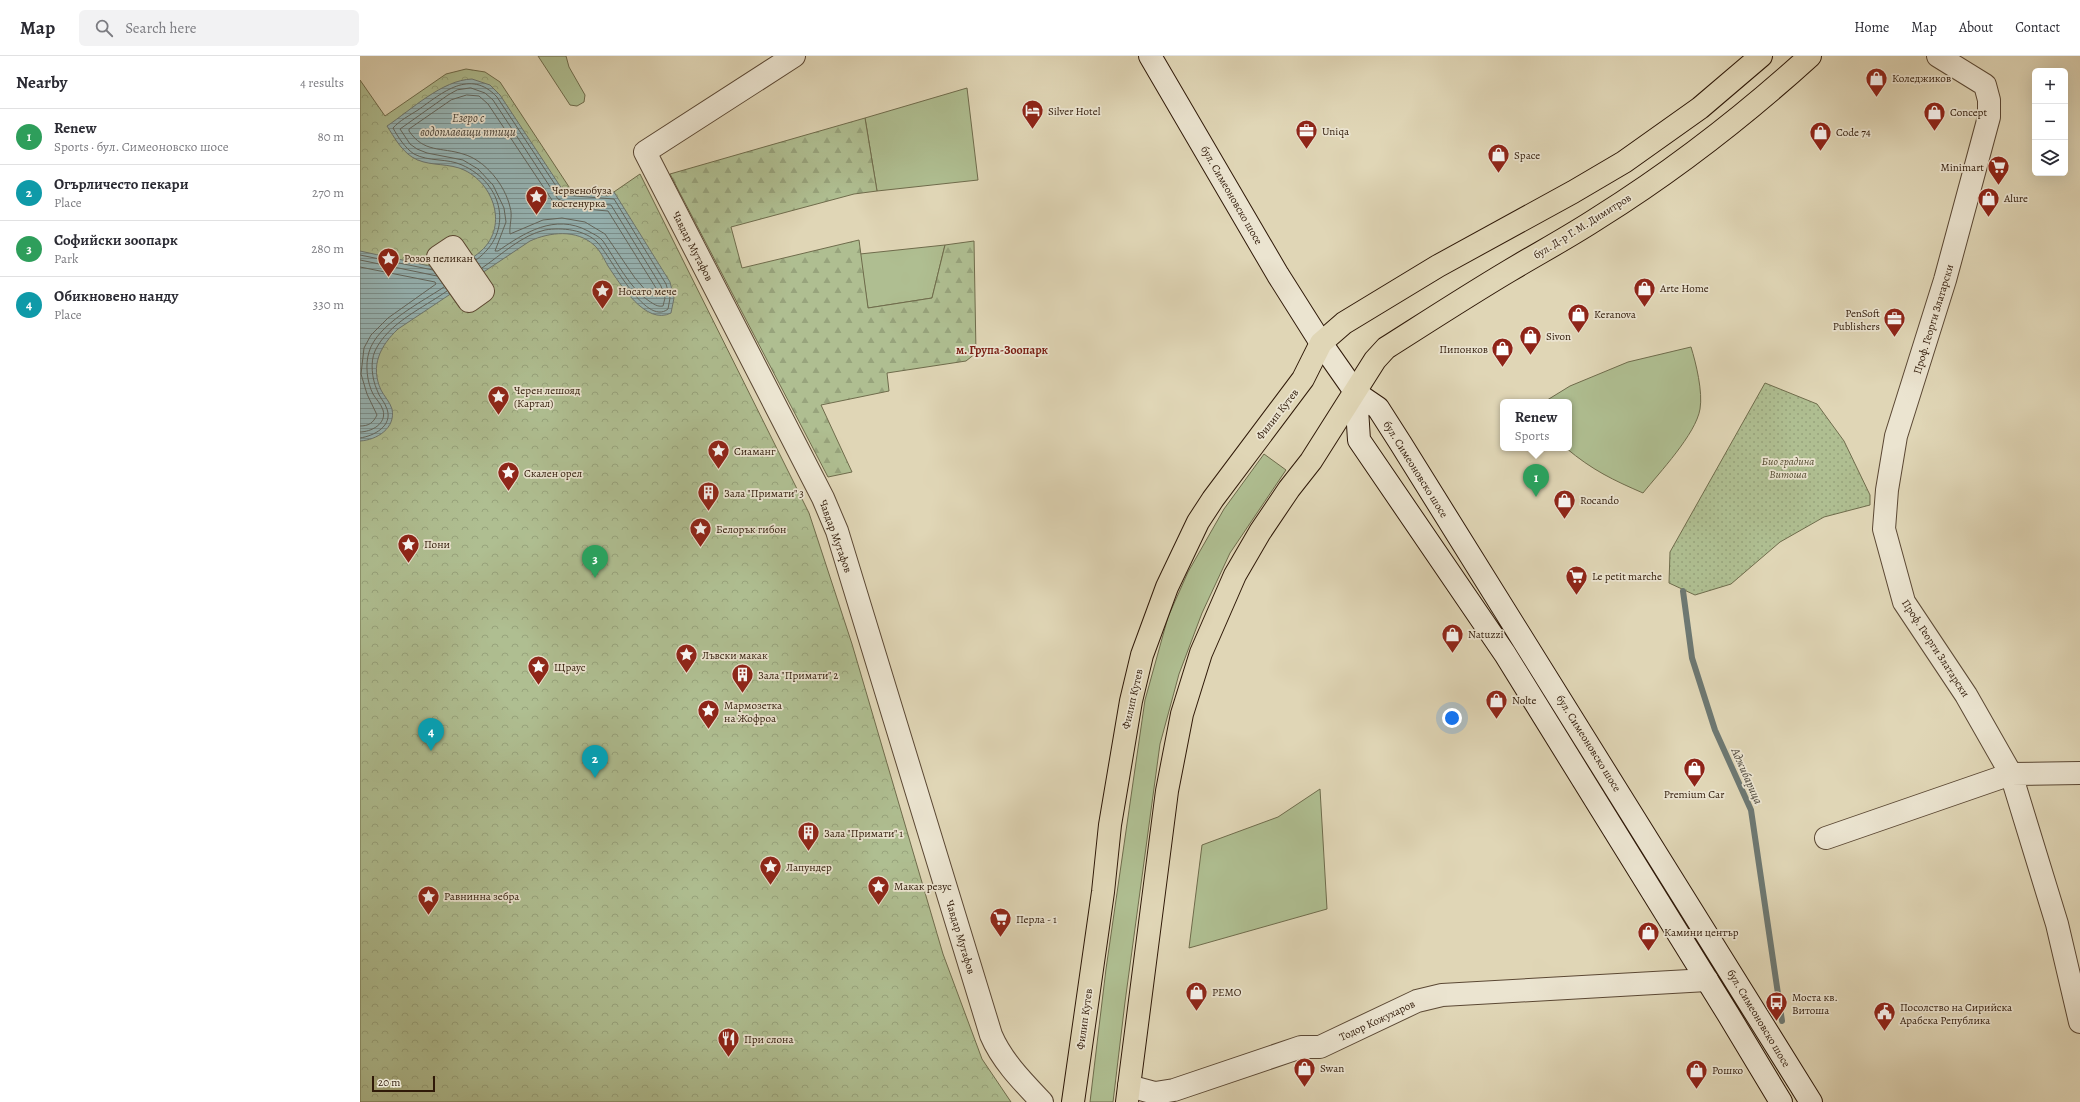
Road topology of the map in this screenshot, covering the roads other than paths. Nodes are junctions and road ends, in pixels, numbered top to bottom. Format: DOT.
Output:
graph roads {
  1 [pos="794,56"];
  2 [pos="1150,56"];
  3 [pos="1761,56"];
  4 [pos="1810,56"];
  5 [pos="1938,56"];
  6 [pos="1321,343"];
  7 [pos="1356,393"];
  8 [pos="2080,773"];
  9 [pos="2011,774"];
  10 [pos="1826,838"];
  11 [pos="1707,980"];
  12 [pos="2080,1022"];
  13 [pos="1128,1094"];
  14 [pos="1042,1102"];
  15 [pos="1073,1102"];
  16 [pos="1781,1102"];
  17 [pos="1811,1102"];
  1 -- 14 [label="street, Чавдар Мутафов"];
  2 -- 6 [label="street, бул. Симеоновско шосе"];
  3 -- 6 [label="main road"];
  4 -- 7 [label="main road, бул. Д-р Г. М. Димитров"];
  5 -- 9 [label="street, Проф. Георги Златарски"];
  6 -- 7 [label="street, бул. Симеоновско шосе"];
  6 -- 15 [label="main road, Филип Кутев"];
  7 -- 11 [label="street"];
  7 -- 13 [label="main road"];
  7 -- 17 [label="street, бул. Симеоновско шосе"];
  8 -- 9 [label="street"];
  9 -- 10 [label="street"];
  9 -- 12 [label="street, Проф. Георги Златарски"];
  11 -- 13 [label="street, Тодор Кожухаров"];
  11 -- 16 [label="street"];
}
